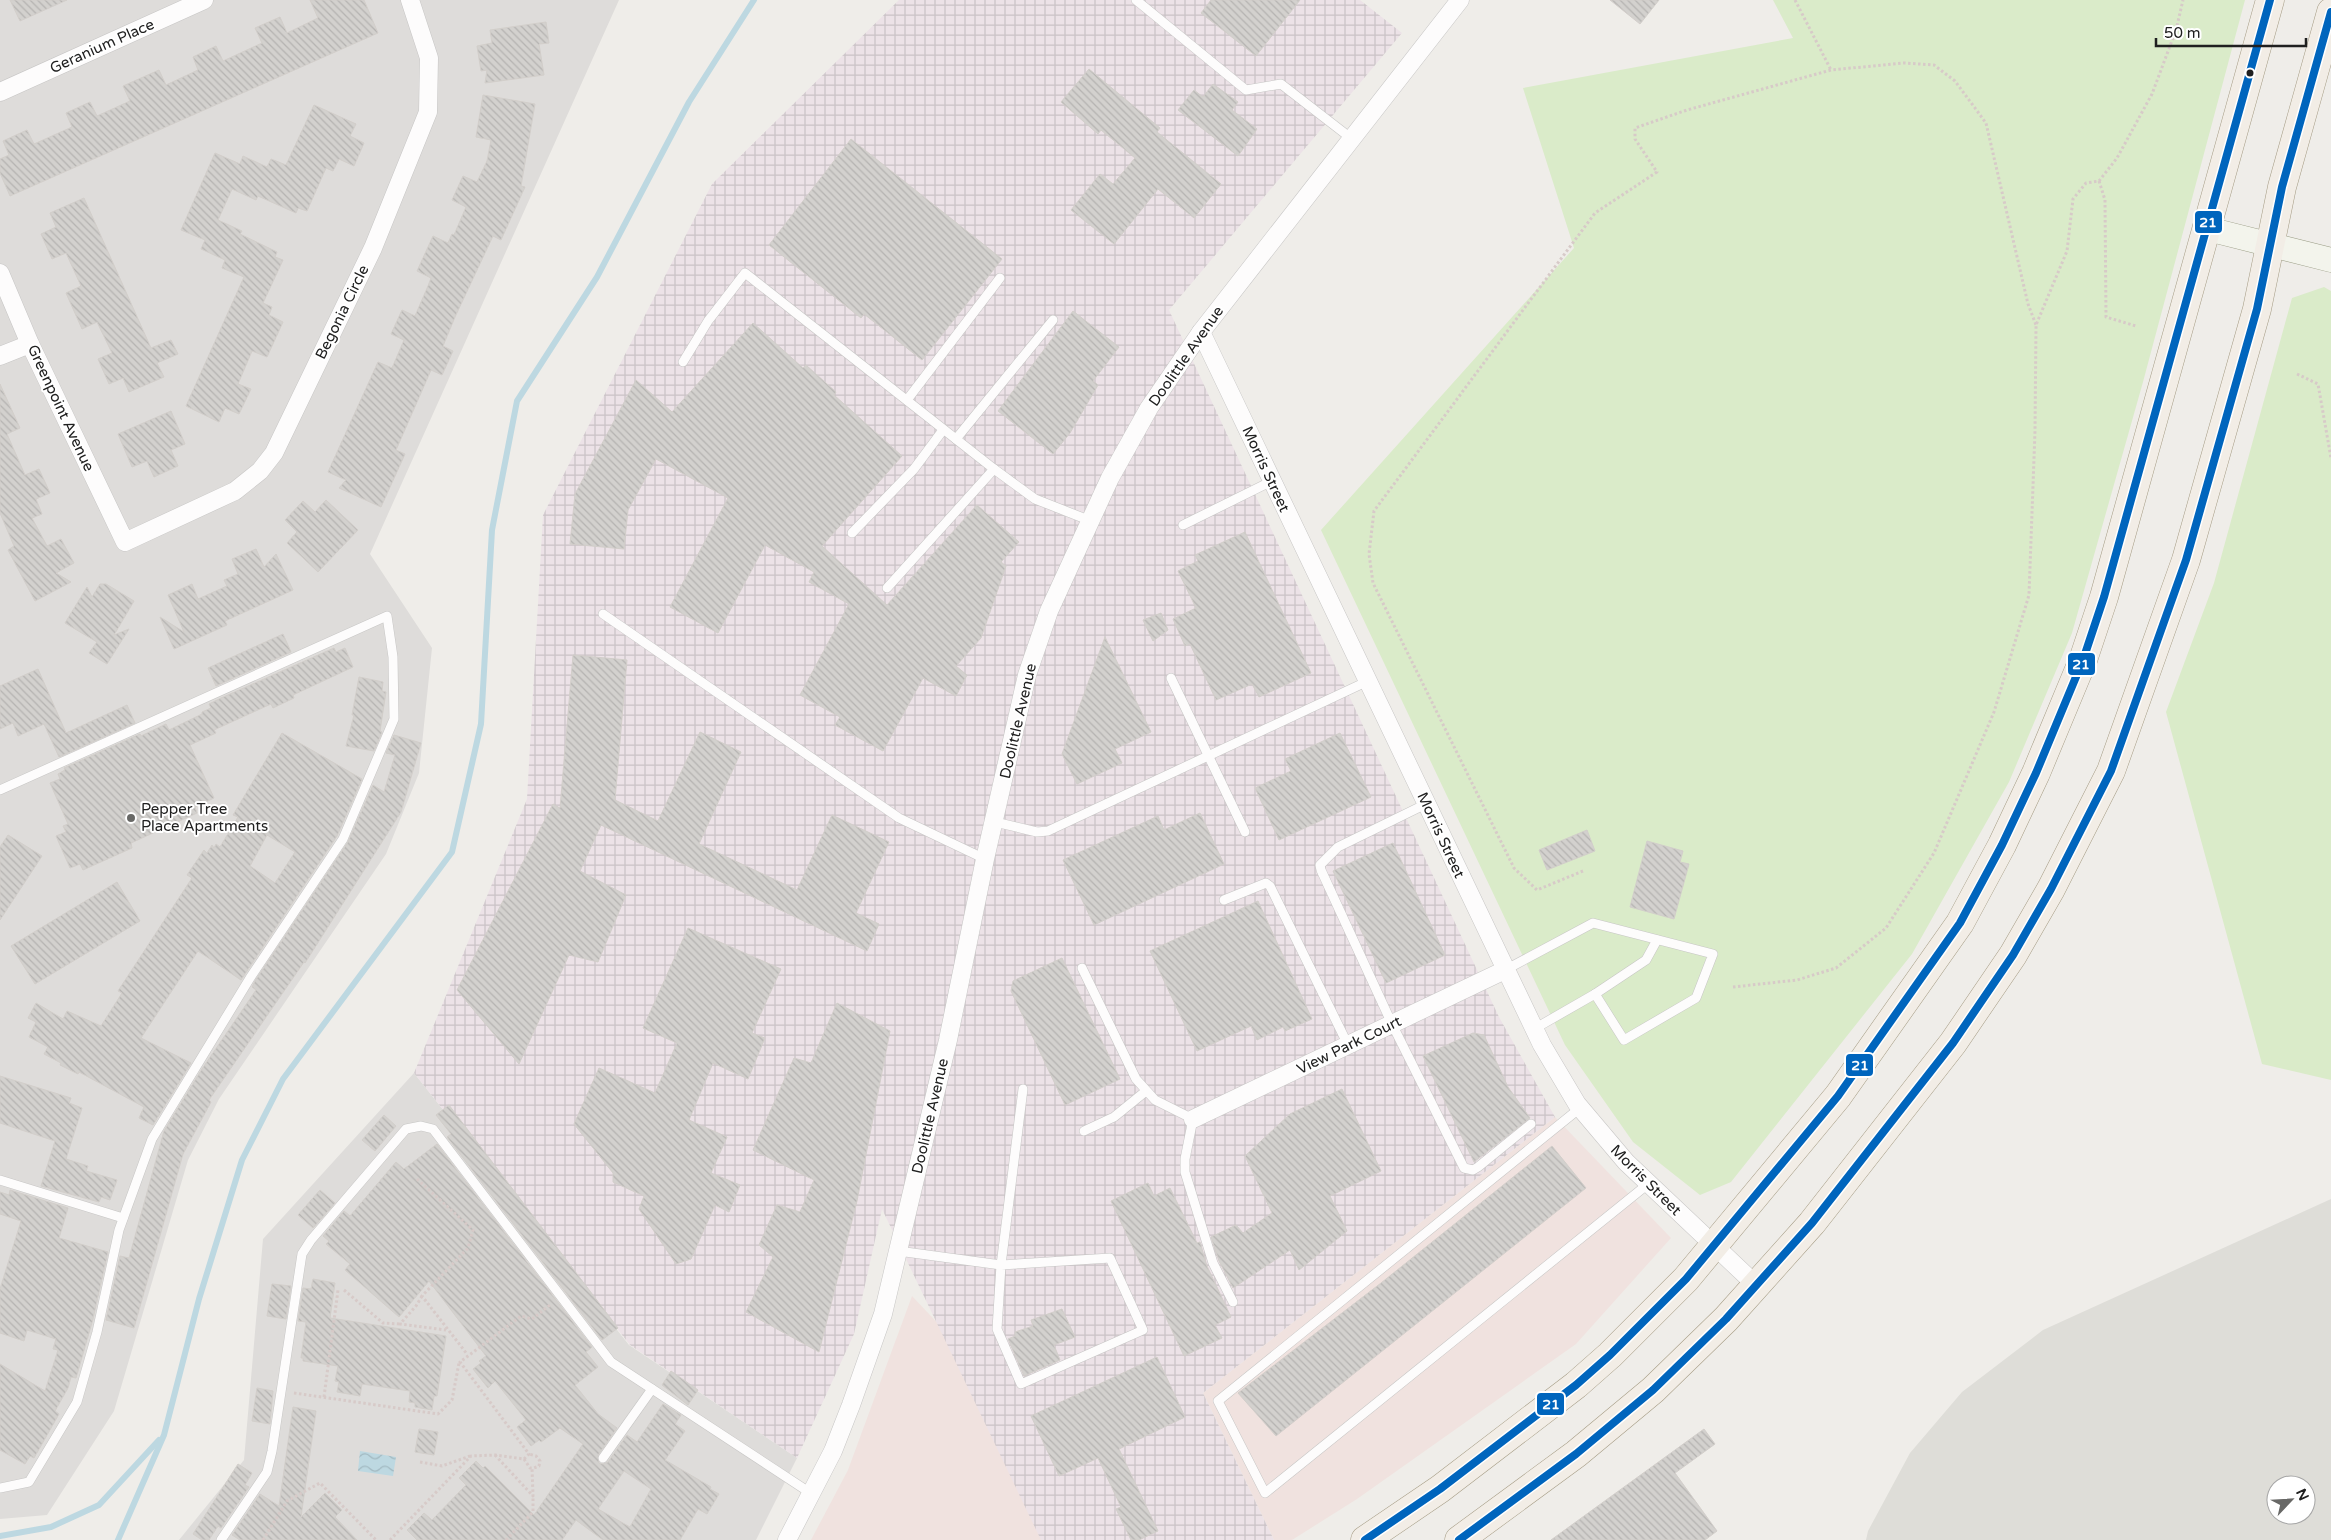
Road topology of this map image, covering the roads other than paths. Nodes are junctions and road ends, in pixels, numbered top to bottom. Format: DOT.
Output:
graph roads {
  1 [pos="204,0"];
  2 [pos="410,0"];
  3 [pos="1136,0"];
  4 [pos="1460,0"];
  5 [pos="2270,0"];
  6 [pos="2331,12"];
  7 [pos="0,92"];
  8 [pos="1352,138"];
  9 [pos="2208,229"];
  10 [pos="2271,244"];
  11 [pos="2331,260"];
  12 [pos="0,273"];
  13 [pos="1000,278"];
  14 [pos="1053,320"];
  15 [pos="1201,332"];
  16 [pos="30,344"];
  17 [pos="0,356"];
  18 [pos="683,362"];
  19 [pos="907,400"];
  20 [pos="943,430"];
  21 [pos="956,439"];
  22 [pos="994,469"];
  23 [pos="1272,481"];
  24 [pos="1091,521"];
  25 [pos="1183,525"];
  26 [pos="852,532"];
  27 [pos="125,542"];
  28 [pos="887,588"];
  29 [pos="603,614"];
  30 [pos="1171,678"];
  31 [pos="1368,681"];
  32 [pos="1209,756"];
  33 [pos="0,790"];
  34 [pos="1426,804"];
  35 [pos="995,822"];
  36 [pos="1245,832"];
  37 [pos="985,859"];
  38 [pos="1224,900"];
  39 [pos="1657,940"];
  40 [pos="1082,968"];
  41 [pos="1505,970"];
  42 [pos="1595,994"];
  43 [pos="1392,1024"];
  44 [pos="1534,1029"];
  45 [pos="1348,1045"];
  46 [pos="1023,1089"];
  47 [pos="1146,1091"];
  48 [pos="1580,1108"];
  49 [pos="1193,1119"];
  50 [pos="1531,1124"];
  51 [pos="1084,1131"];
  52 [pos="0,1180"];
  53 [pos="1648,1184"];
  54 [pos="123,1218"];
  55 [pos="1713,1246"];
  56 [pos="898,1251"];
  57 [pos="1001,1265"];
  58 [pos="1756,1285"];
  59 [pos="1233,1302"];
  60 [pos="652,1389"];
  61 [pos="603,1458"];
  62 [pos="0,1488"];
  63 [pos="812,1494"];
  64 [pos="221,1540"];
  65 [pos="787,1540"];
  66 [pos="1365,1540"];
  67 [pos="1458,1540"];
  1 -- 7 [label="street, Geranium Place"];
  2 -- 27 [label="street, Begonia Circle"];
  3 -- 8 [label="lane"];
  4 -- 8 [label="street, Doolittle Avenue"];
  5 -- 9 [label="main road"];
  6 -- 10 [label="main road"];
  8 -- 15 [label="street, Doolittle Avenue"];
  9 -- 10 [label="main road"];
  9 -- 55 [label="main road"];
  10 -- 11 [label="main road"];
  10 -- 58 [label="main road"];
  12 -- 16 [label="street, Greenpoint Avenue"];
  13 -- 19 [label="lane"];
  14 -- 21 [label="lane"];
  15 -- 23 [label="street, Morris Street"];
  15 -- 24 [label="street, Doolittle Avenue"];
  16 -- 17 [label="street"];
  16 -- 27 [label="street, Greenpoint Avenue"];
  18 -- 19 [label="lane"];
  19 -- 20 [label="lane"];
  20 -- 21 [label="lane"];
  20 -- 26 [label="lane"];
  21 -- 22 [label="lane"];
  22 -- 24 [label="lane"];
  22 -- 28 [label="lane"];
  23 -- 25 [label="lane"];
  23 -- 31 [label="street, Morris Street"];
  24 -- 35 [label="street, Doolittle Avenue"];
  29 -- 37 [label="lane"];
  30 -- 32 [label="lane"];
  31 -- 32 [label="lane"];
  31 -- 34 [label="street, Morris Street"];
  32 -- 35 [label="lane"];
  32 -- 36 [label="lane"];
  33 -- 54 [label="lane"];
  34 -- 41 [label="street, Morris Street"];
  34 -- 43 [label="lane"];
  35 -- 37 [label="street, Doolittle Avenue"];
  37 -- 56 [label="street, Doolittle Avenue"];
  38 -- 45 [label="lane"];
  39 -- 41 [label="lane"];
  39 -- 42 [label="lane"];
  39 -- 42 [label="lane"];
  40 -- 47 [label="lane"];
  41 -- 43 [label="street, View Park Court"];
  41 -- 44 [label="street, Morris Street"];
  42 -- 44 [label="lane"];
  43 -- 45 [label="street, View Park Court"];
  43 -- 50 [label="lane"];
  44 -- 48 [label="street, Morris Street"];
  45 -- 49 [label="street, View Park Court"];
  46 -- 57 [label="lane"];
  47 -- 49 [label="lane"];
  47 -- 51 [label="lane"];
  48 -- 53 [label="street, Morris Street"];
  48 -- 53 [label="lane"];
  49 -- 59 [label="lane"];
  52 -- 54 [label="lane"];
  53 -- 55 [label="street, Morris Street"];
  54 -- 62 [label="lane"];
  55 -- 58 [label="street, Morris Street"];
  55 -- 66 [label="main road"];
  56 -- 57 [label="lane"];
  56 -- 63 [label="street, Doolittle Avenue"];
  57 -- 57 [label="lane"];
  58 -- 67 [label="main road"];
  60 -- 61 [label="lane"];
  60 -- 63 [label="lane"];
  60 -- 64 [label="lane"];
  63 -- 65 [label="street, Doolittle Avenue"];
}
